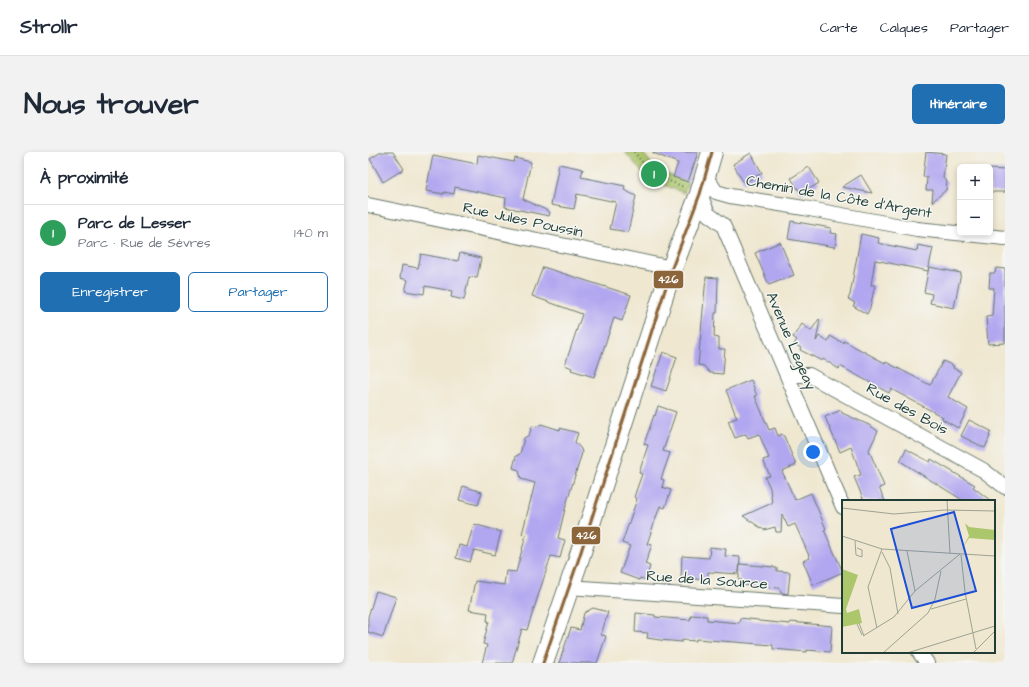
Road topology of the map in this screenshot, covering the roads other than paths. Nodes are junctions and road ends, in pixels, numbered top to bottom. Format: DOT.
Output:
graph roads {
  1 [pos="712,152"];
  2 [pos="700,194"];
  3 [pos="368,205"];
  4 [pos="1005,238"];
  5 [pos="672,268"];
  6 [pos="788,375"];
  7 [pos="1005,488"];
  8 [pos="842,505"];
  9 [pos="568,587"];
  10 [pos="842,606"];
  11 [pos="920,653"];
  12 [pos="543,663"];
  13 [pos="927,663"];
  1 -- 2 [label="main road"];
  2 -- 4 [label="street, Chemin de la Côte d'Argent"];
  2 -- 5 [label="main road"];
  2 -- 6 [label="street, Avenue Legeay"];
  3 -- 5 [label="street, Rue Jules Poussin"];
  5 -- 9 [label="main road"];
  6 -- 7 [label="street, Rue des Bois"];
  6 -- 8 [label="street, Avenue Legeay"];
  9 -- 10 [label="street, Rue de la Source"];
  9 -- 12 [label="main road"];
  11 -- 13 [label="street"];
}
